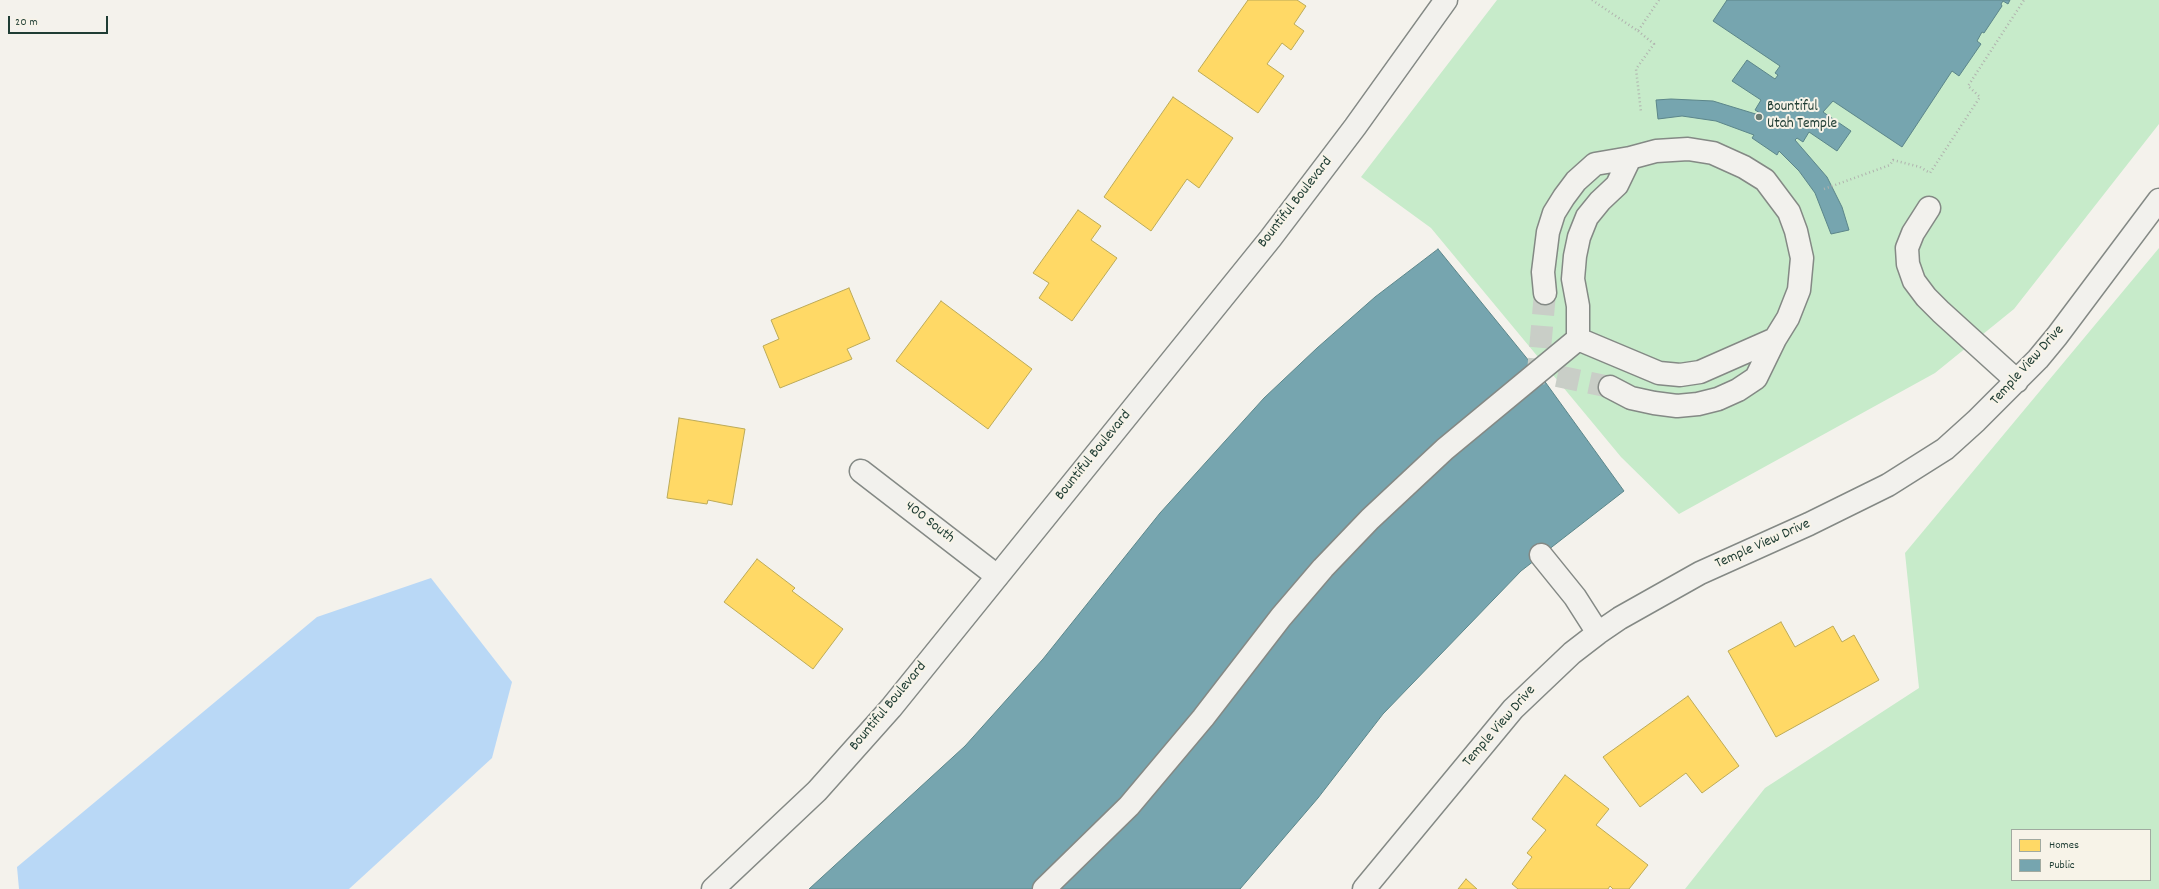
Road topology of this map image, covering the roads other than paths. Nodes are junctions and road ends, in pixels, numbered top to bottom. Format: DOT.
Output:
graph roads {
  1 [pos="1446,0"];
  2 [pos="1630,158"];
  3 [pos="2159,200"];
  4 [pos="1929,208"];
  5 [pos="1545,294"];
  6 [pos="1578,339"];
  7 [pos="1775,339"];
  8 [pos="2017,381"];
  9 [pos="1610,387"];
  10 [pos="861,471"];
  11 [pos="1541,555"];
  12 [pos="997,576"];
  13 [pos="1598,633"];
  14 [pos="713,889"];
  15 [pos="1044,889"];
  16 [pos="1364,889"];
  1 -- 12 [label="street, Bountiful Boulevard"];
  2 -- 5 [label="street"];
  2 -- 6 [label="street"];
  2 -- 7 [label="street"];
  3 -- 8 [label="street, Temple View Drive"];
  4 -- 8 [label="street"];
  6 -- 7 [label="street"];
  6 -- 15 [label="street"];
  7 -- 9 [label="street"];
  8 -- 13 [label="street, Temple View Drive"];
  10 -- 12 [label="street, 400 South"];
  11 -- 13 [label="street"];
  12 -- 14 [label="street, Bountiful Boulevard"];
  13 -- 16 [label="street, Temple View Drive"];
}
